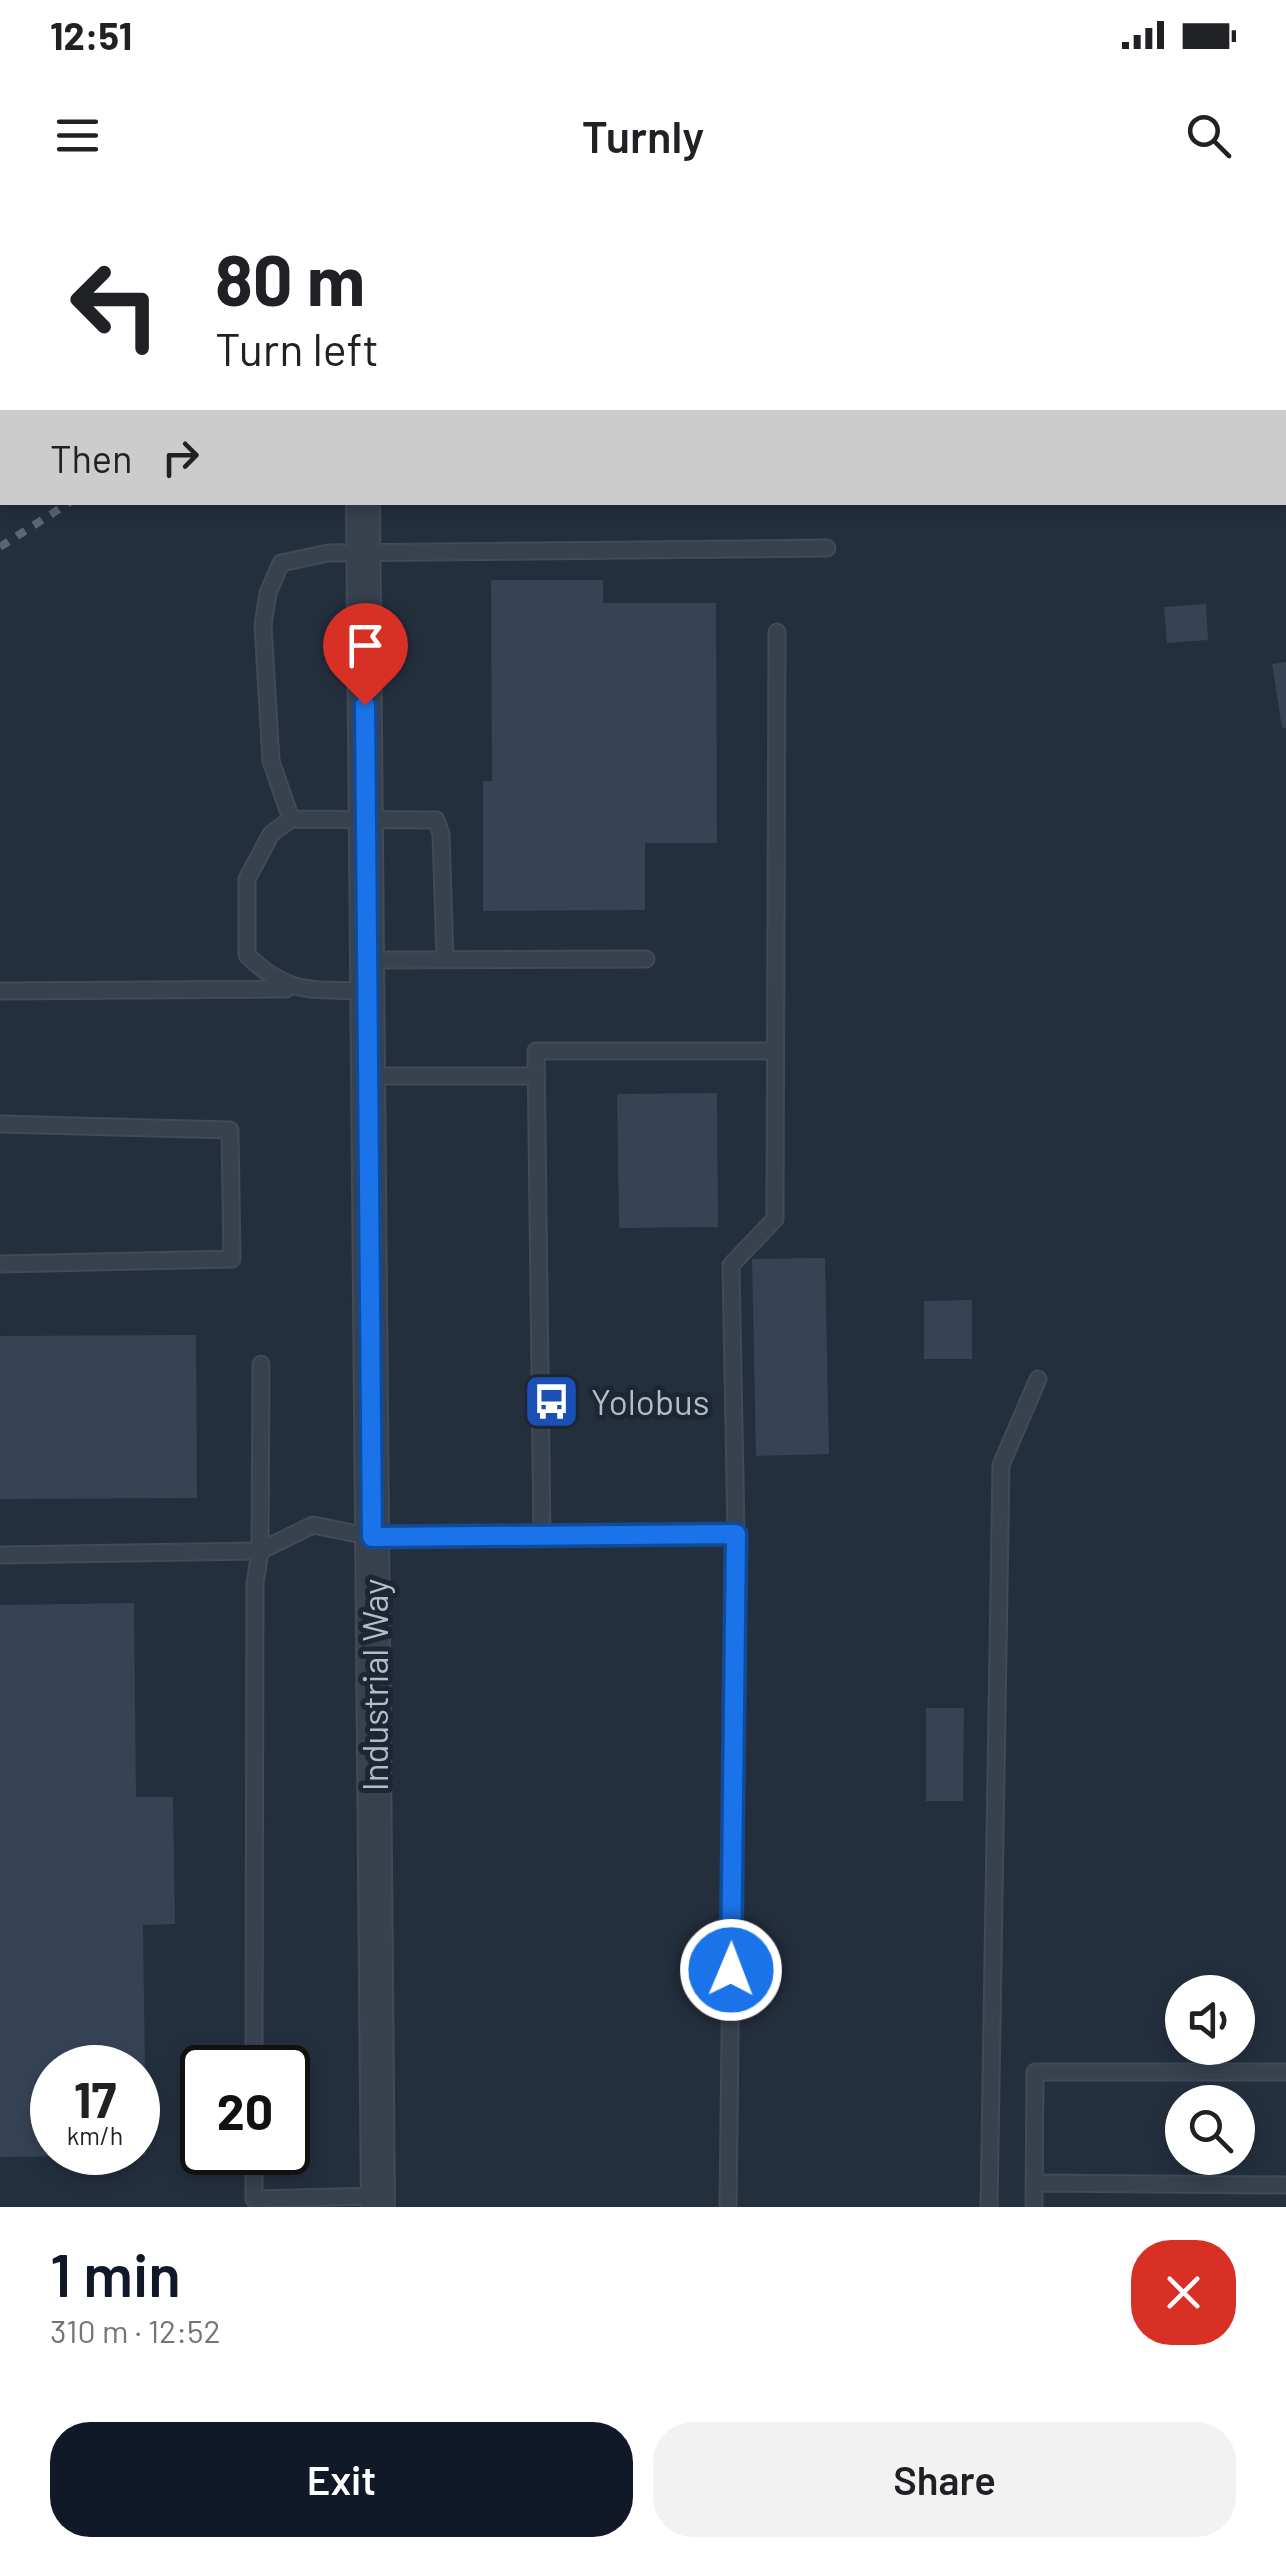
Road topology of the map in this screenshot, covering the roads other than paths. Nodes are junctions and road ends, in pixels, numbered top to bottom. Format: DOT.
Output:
graph roads {
  1 [pos="363,505"];
  2 [pos="827,548"];
  3 [pos="364,555"];
  4 [pos="777,632"];
  5 [pos="366,818"];
  6 [pos="291,819"];
  7 [pos="646,958"];
  8 [pos="445,959"];
  9 [pos="367,976"];
  10 [pos="301,989"];
  11 [pos="0,992"];
  12 [pos="774,1051"];
  13 [pos="368,1076"];
  14 [pos="536,1076"];
  15 [pos="0,1124"];
  16 [pos="0,1264"];
  17 [pos="261,1364"];
  18 [pos="1038,1380"];
  19 [pos="736,1534"];
  20 [pos="542,1536"];
  21 [pos="372,1537"];
  22 [pos="260,1550"];
  23 [pos="0,1555"];
  24 [pos="254,2045"];
  25 [pos="1286,2072"];
  26 [pos="254,2175"];
  27 [pos="1036,2183"];
  28 [pos="1286,2185"];
  29 [pos="378,2201"];
  30 [pos="728,2207"];
  31 [pos="988,2207"];
  32 [pos="1034,2207"];
  1 -- 3 [label="street, Industrial Way"];
  2 -- 3 [label="lane"];
  3 -- 5 [label="street, Industrial Way"];
  3 -- 6 [label="lane"];
  4 -- 12 [label="lane"];
  5 -- 6 [label="lane"];
  5 -- 8 [label="lane"];
  5 -- 9 [label="street, Industrial Way"];
  6 -- 10 [label="lane"];
  7 -- 8 [label="lane"];
  8 -- 9 [label="lane"];
  9 -- 10 [label="lane"];
  9 -- 13 [label="street, Industrial Way"];
  10 -- 11 [label="lane"];
  12 -- 14 [label="lane"];
  12 -- 19 [label="lane"];
  13 -- 14 [label="lane"];
  13 -- 21 [label="street, Industrial Way"];
  14 -- 20 [label="lane"];
  15 -- 16 [label="lane"];
  17 -- 22 [label="lane"];
  18 -- 31 [label="lane"];
  19 -- 20 [label="lane"];
  19 -- 30 [label="lane"];
  20 -- 21 [label="lane"];
  21 -- 22 [label="lane"];
  21 -- 29 [label="street, Industrial Way"];
  22 -- 23 [label="lane"];
  22 -- 24 [label="lane"];
  25 -- 27 [label="lane"];
  26 -- 29 [label="lane"];
  27 -- 28 [label="lane"];
  27 -- 32 [label="lane"];
}
